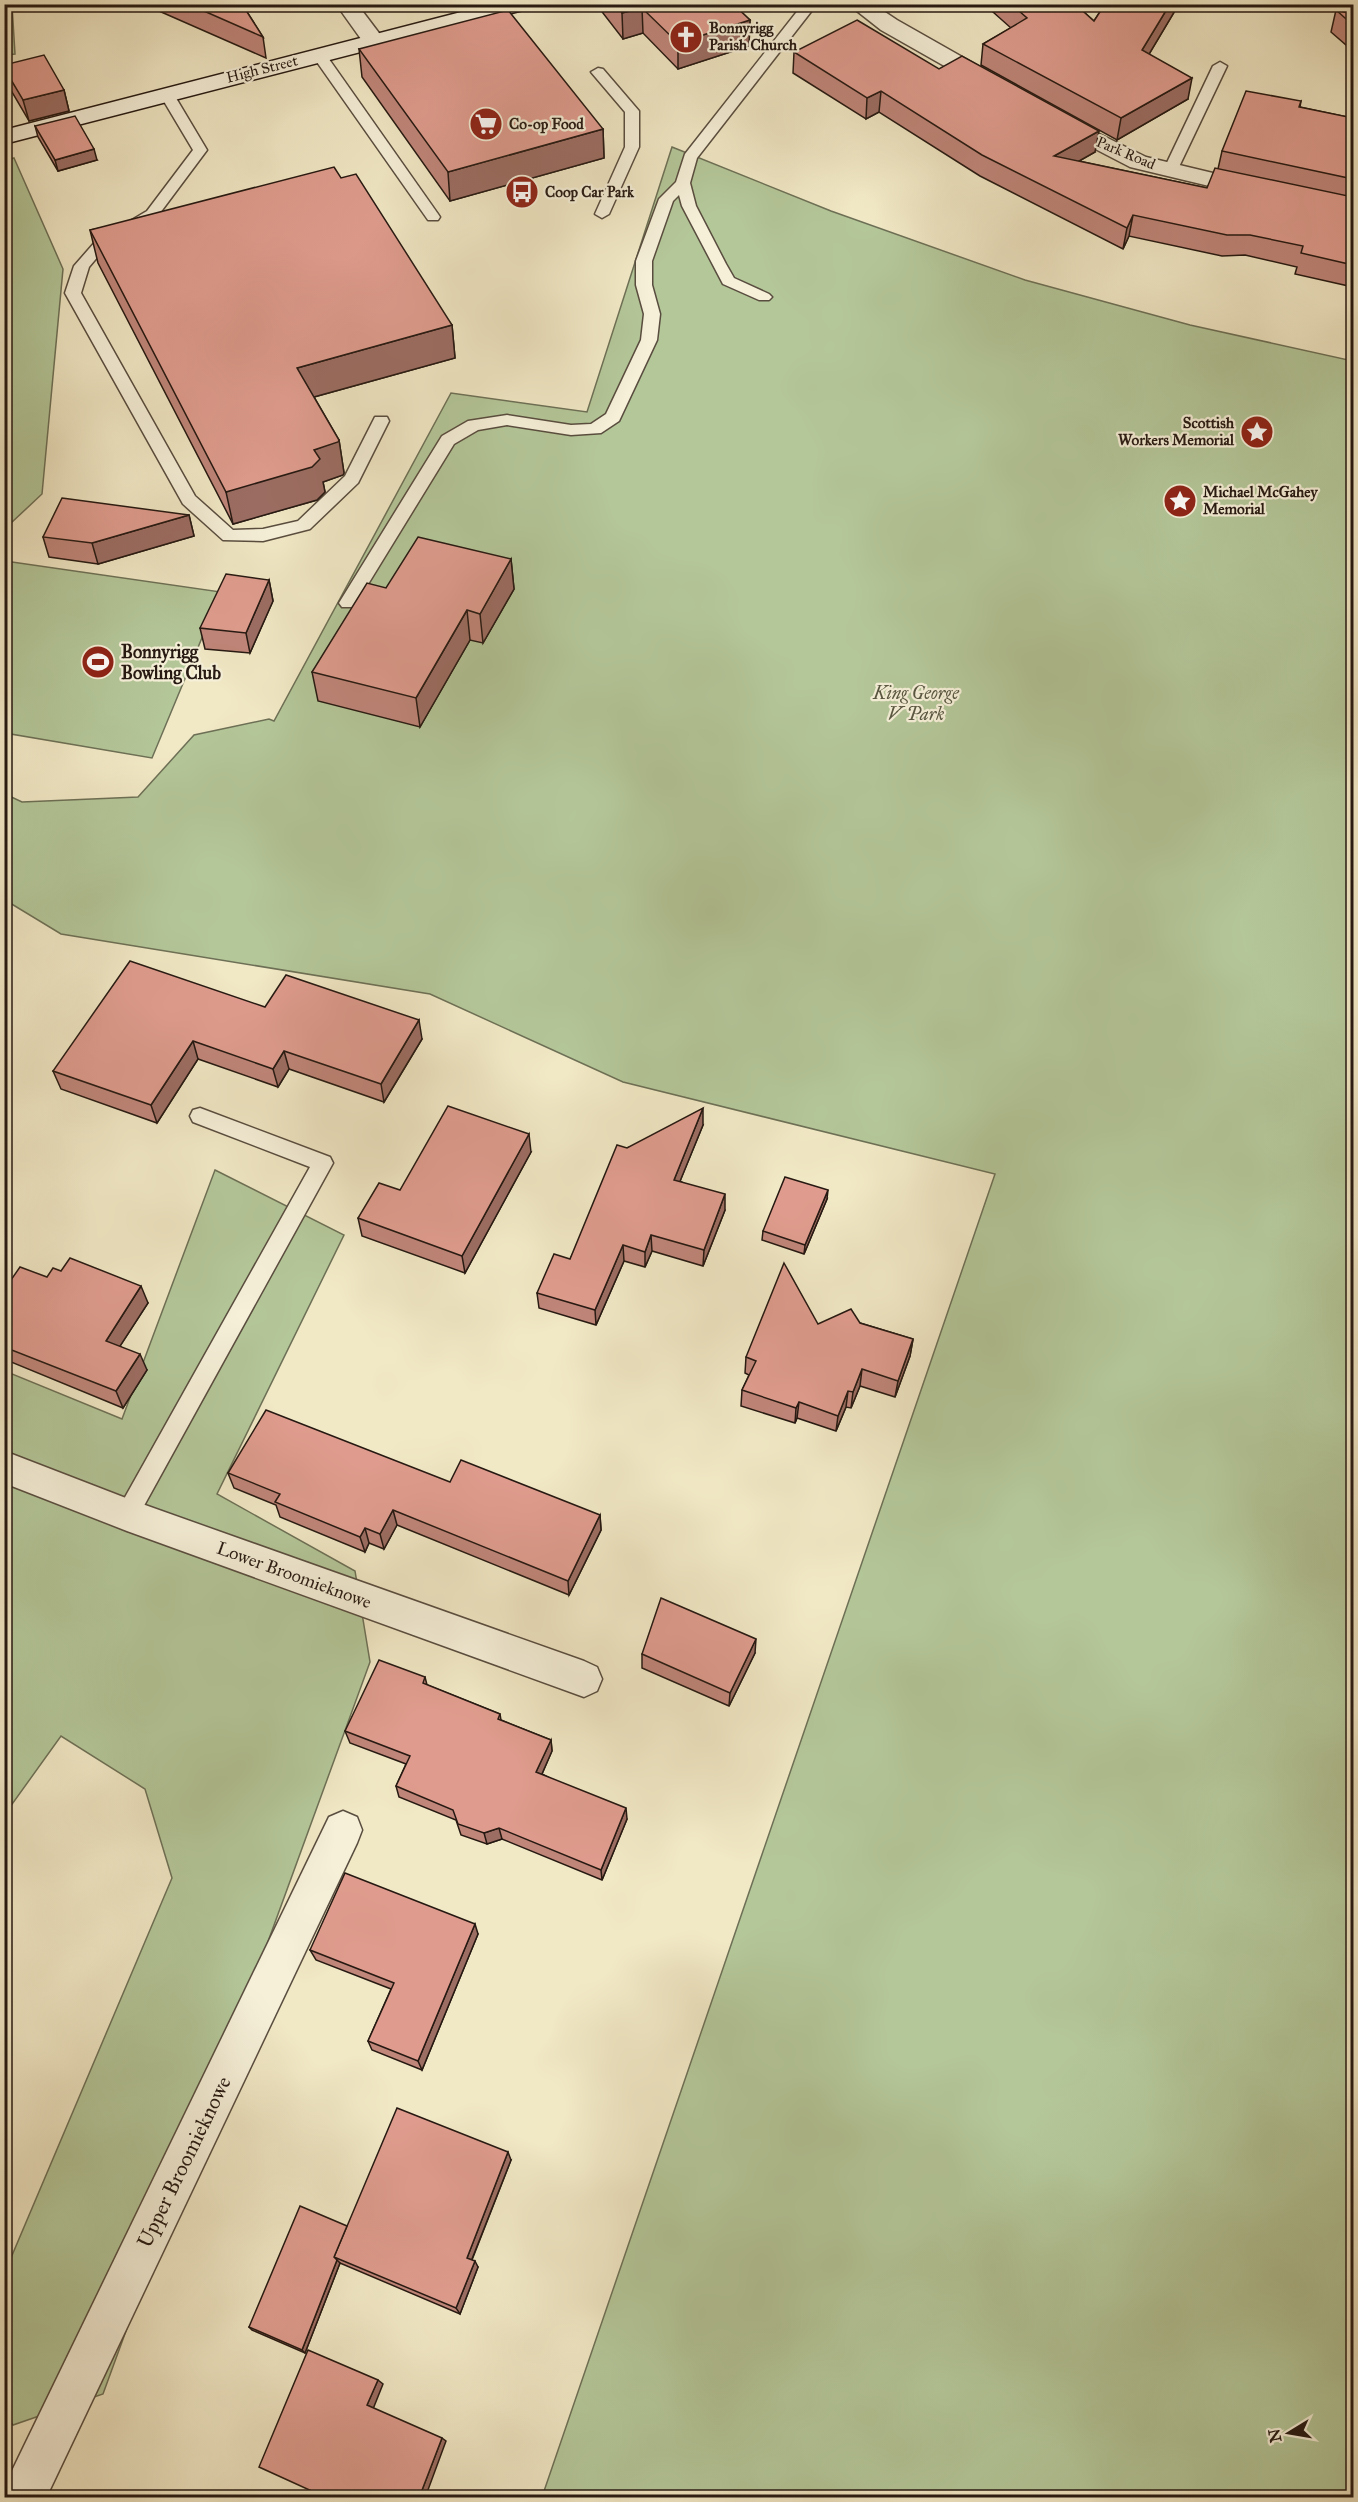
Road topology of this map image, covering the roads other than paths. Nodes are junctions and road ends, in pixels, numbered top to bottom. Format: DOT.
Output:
graph roads {
  1 [pos="346,4"];
  2 [pos="519,4"];
  3 [pos="811,4"];
  4 [pos="858,4"];
  5 [pos="374,41"];
  6 [pos="319,55"];
  7 [pos="1220,66"];
  8 [pos="598,72"];
  9 [pos="166,93"];
  10 [pos="1011,94"];
  11 [pos="1041,111"];
  12 [pos="4,137"];
  13 [pos="1170,171"];
  14 [pos="682,183"];
  15 [pos="1277,195"];
  16 [pos="602,214"];
  17 [pos="433,217"];
  18 [pos="764,297"];
  19 [pos="381,421"];
  20 [pos="348,603"];
  21 [pos="200,1116"];
  22 [pos="4,1467"];
  23 [pos="128,1515"];
  24 [pos="584,1679"];
  25 [pos="343,1830"];
  26 [pos="26,2496"];
  1 -- 5 [label="street"];
  2 -- 5 [label="street, High Street"];
  3 -- 14 [label="lane"];
  4 -- 10 [label="street"];
  5 -- 6 [label="street, High Street"];
  6 -- 9 [label="street, High Street"];
  6 -- 17 [label="lane"];
  7 -- 13 [label="lane"];
  8 -- 16 [label="lane"];
  9 -- 12 [label="street, High Street"];
  9 -- 19 [label="lane"];
  11 -- 13 [label="street, Park Road"];
  13 -- 15 [label="street, Park Road"];
  14 -- 18 [label="lane"];
  14 -- 20 [label="lane"];
  21 -- 23 [label="lane"];
  22 -- 23 [label="street, Lower Broomieknowe"];
  23 -- 24 [label="street, Lower Broomieknowe"];
  25 -- 26 [label="street, Upper Broomieknowe"];
}
